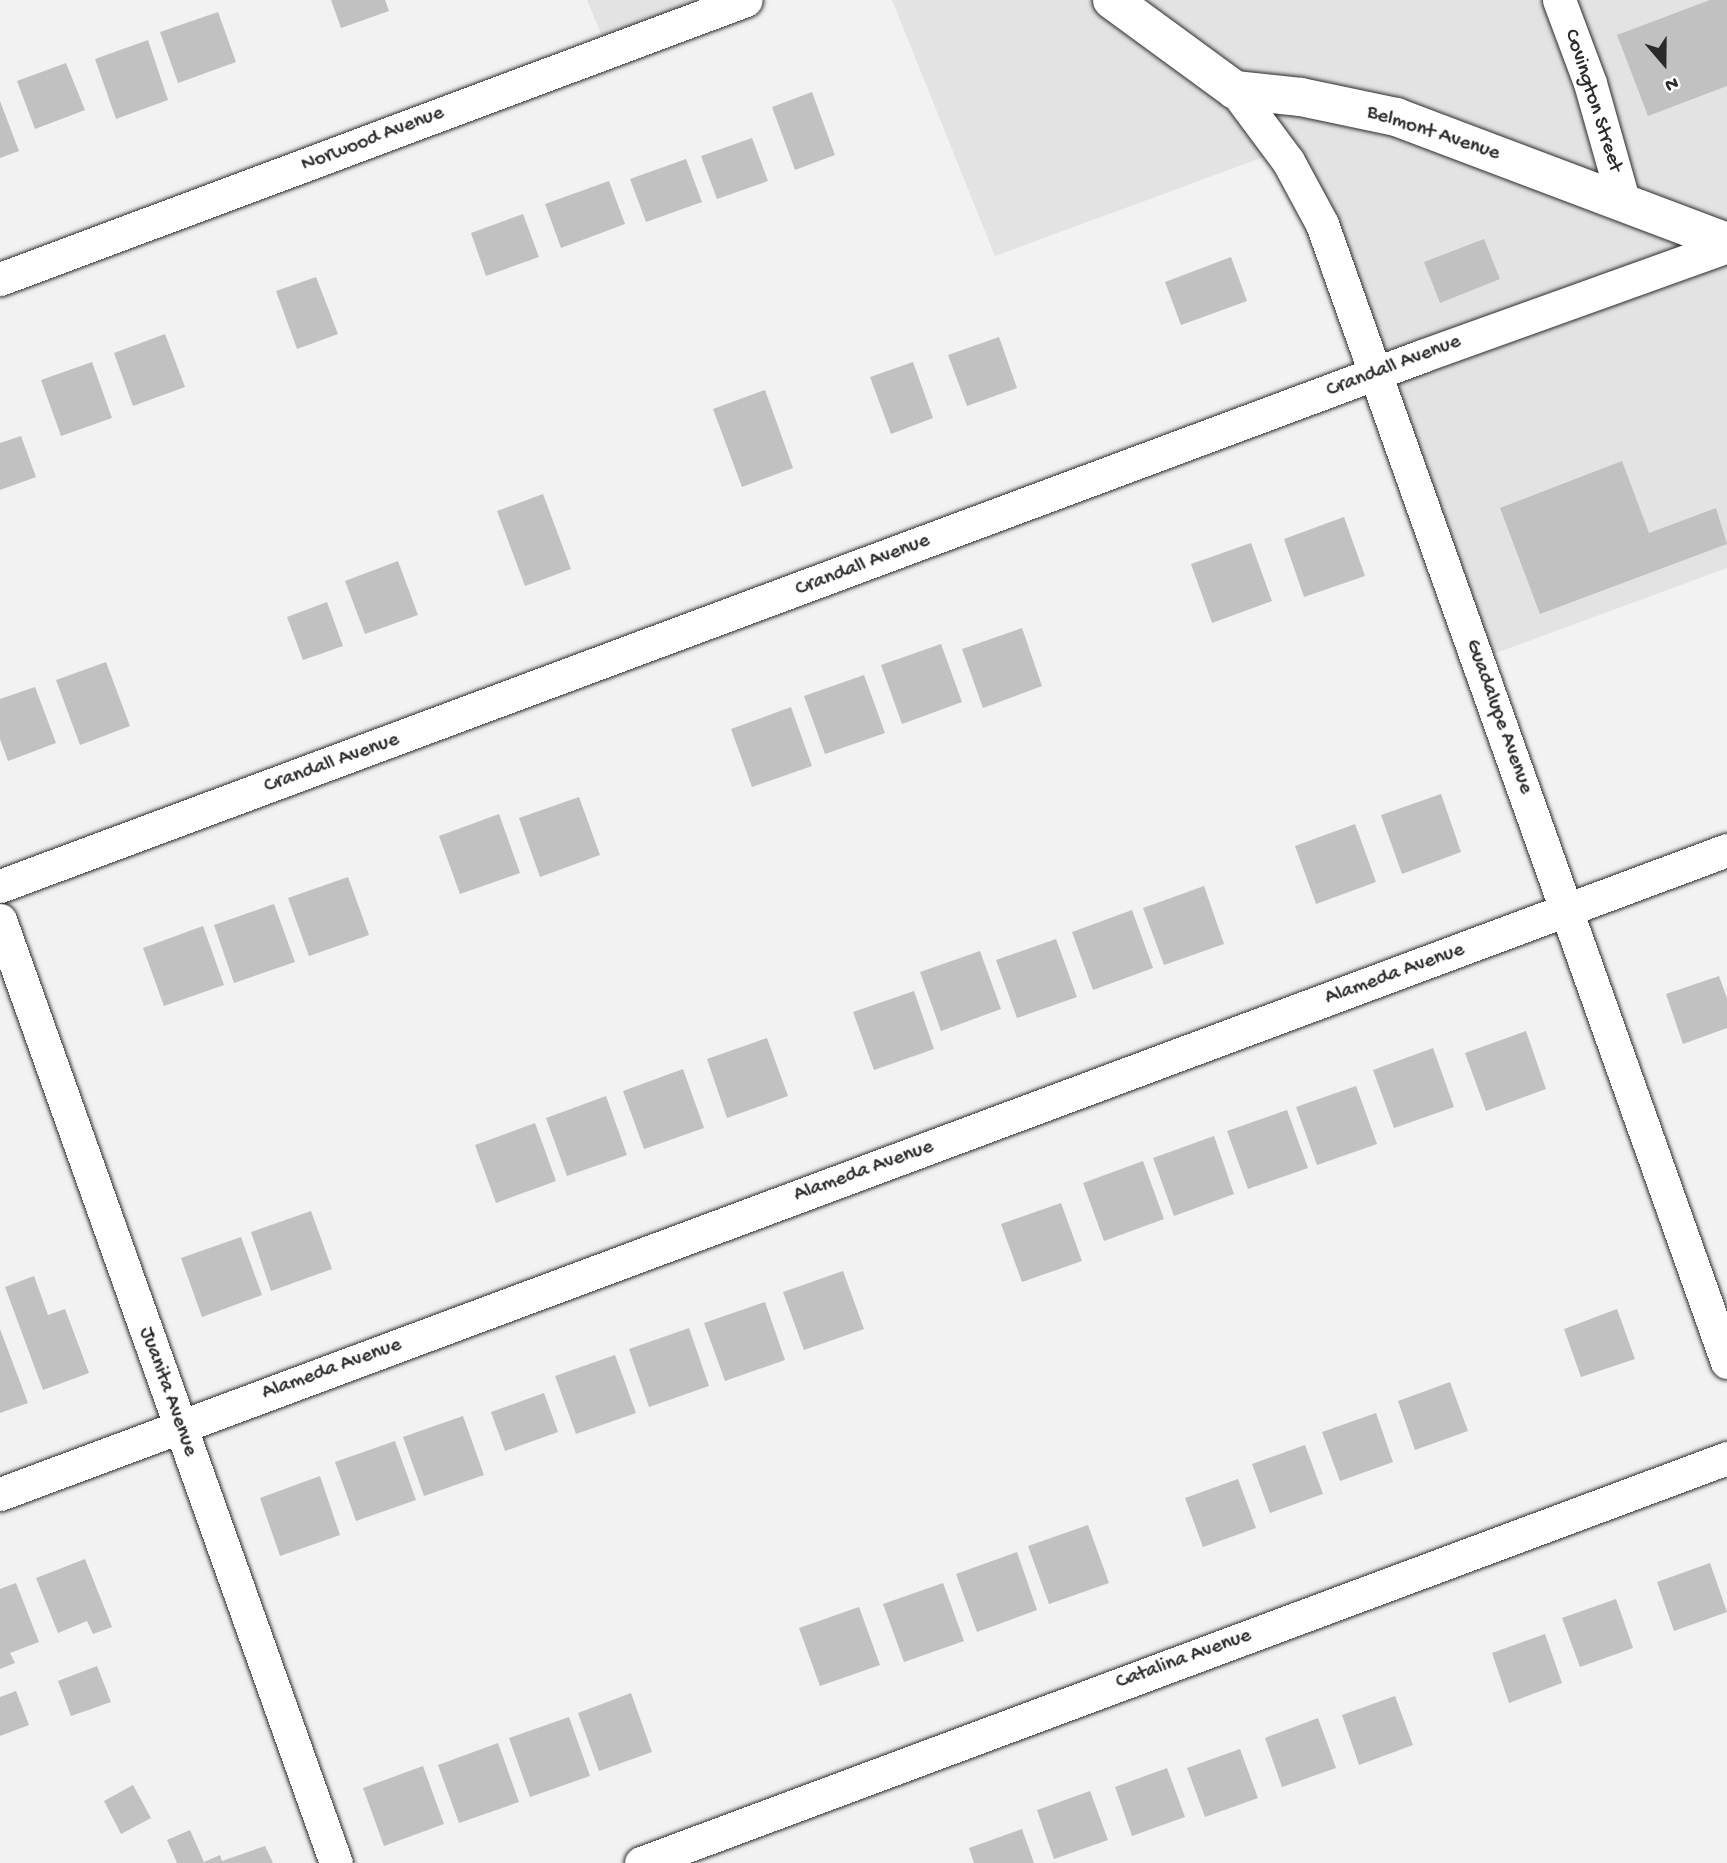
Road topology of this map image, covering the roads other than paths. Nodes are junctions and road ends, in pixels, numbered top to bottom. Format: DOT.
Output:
graph roads {
  1 [pos="746,0"];
  2 [pos="1112,0"];
  3 [pos="1559,0"];
  4 [pos="1235,90"];
  5 [pos="1624,203"];
  6 [pos="1727,244"];
  7 [pos="0,279"];
  8 [pos="1375,374"];
  9 [pos="1727,850"];
  10 [pos="0,886"];
  11 [pos="1566,910"];
  12 [pos="0,920"];
  13 [pos="1727,1362"];
  14 [pos="180,1427"];
  15 [pos="1727,1458"];
  16 [pos="0,1494"];
  17 [pos="336,1863"];
  18 [pos="640,1863"];
  1 -- 7 [label="street, Norwood Avenue"];
  2 -- 4 [label="main road"];
  3 -- 5 [label="street, Covington Street"];
  4 -- 5 [label="main road, Belmont Avenue"];
  4 -- 8 [label="street, Guadalupe Avenue"];
  5 -- 6 [label="main road, Belmont Avenue"];
  6 -- 8 [label="street, Crandall Avenue"];
  8 -- 10 [label="street, Crandall Avenue"];
  8 -- 11 [label="street, Guadalupe Avenue"];
  9 -- 11 [label="street, Alameda Avenue"];
  11 -- 13 [label="street, Guadalupe Avenue"];
  11 -- 14 [label="street, Alameda Avenue"];
  12 -- 14 [label="street, Juanita Avenue"];
  14 -- 16 [label="street, Alameda Avenue"];
  14 -- 17 [label="street, Juanita Avenue"];
  15 -- 18 [label="street, Catalina Avenue"];
}
